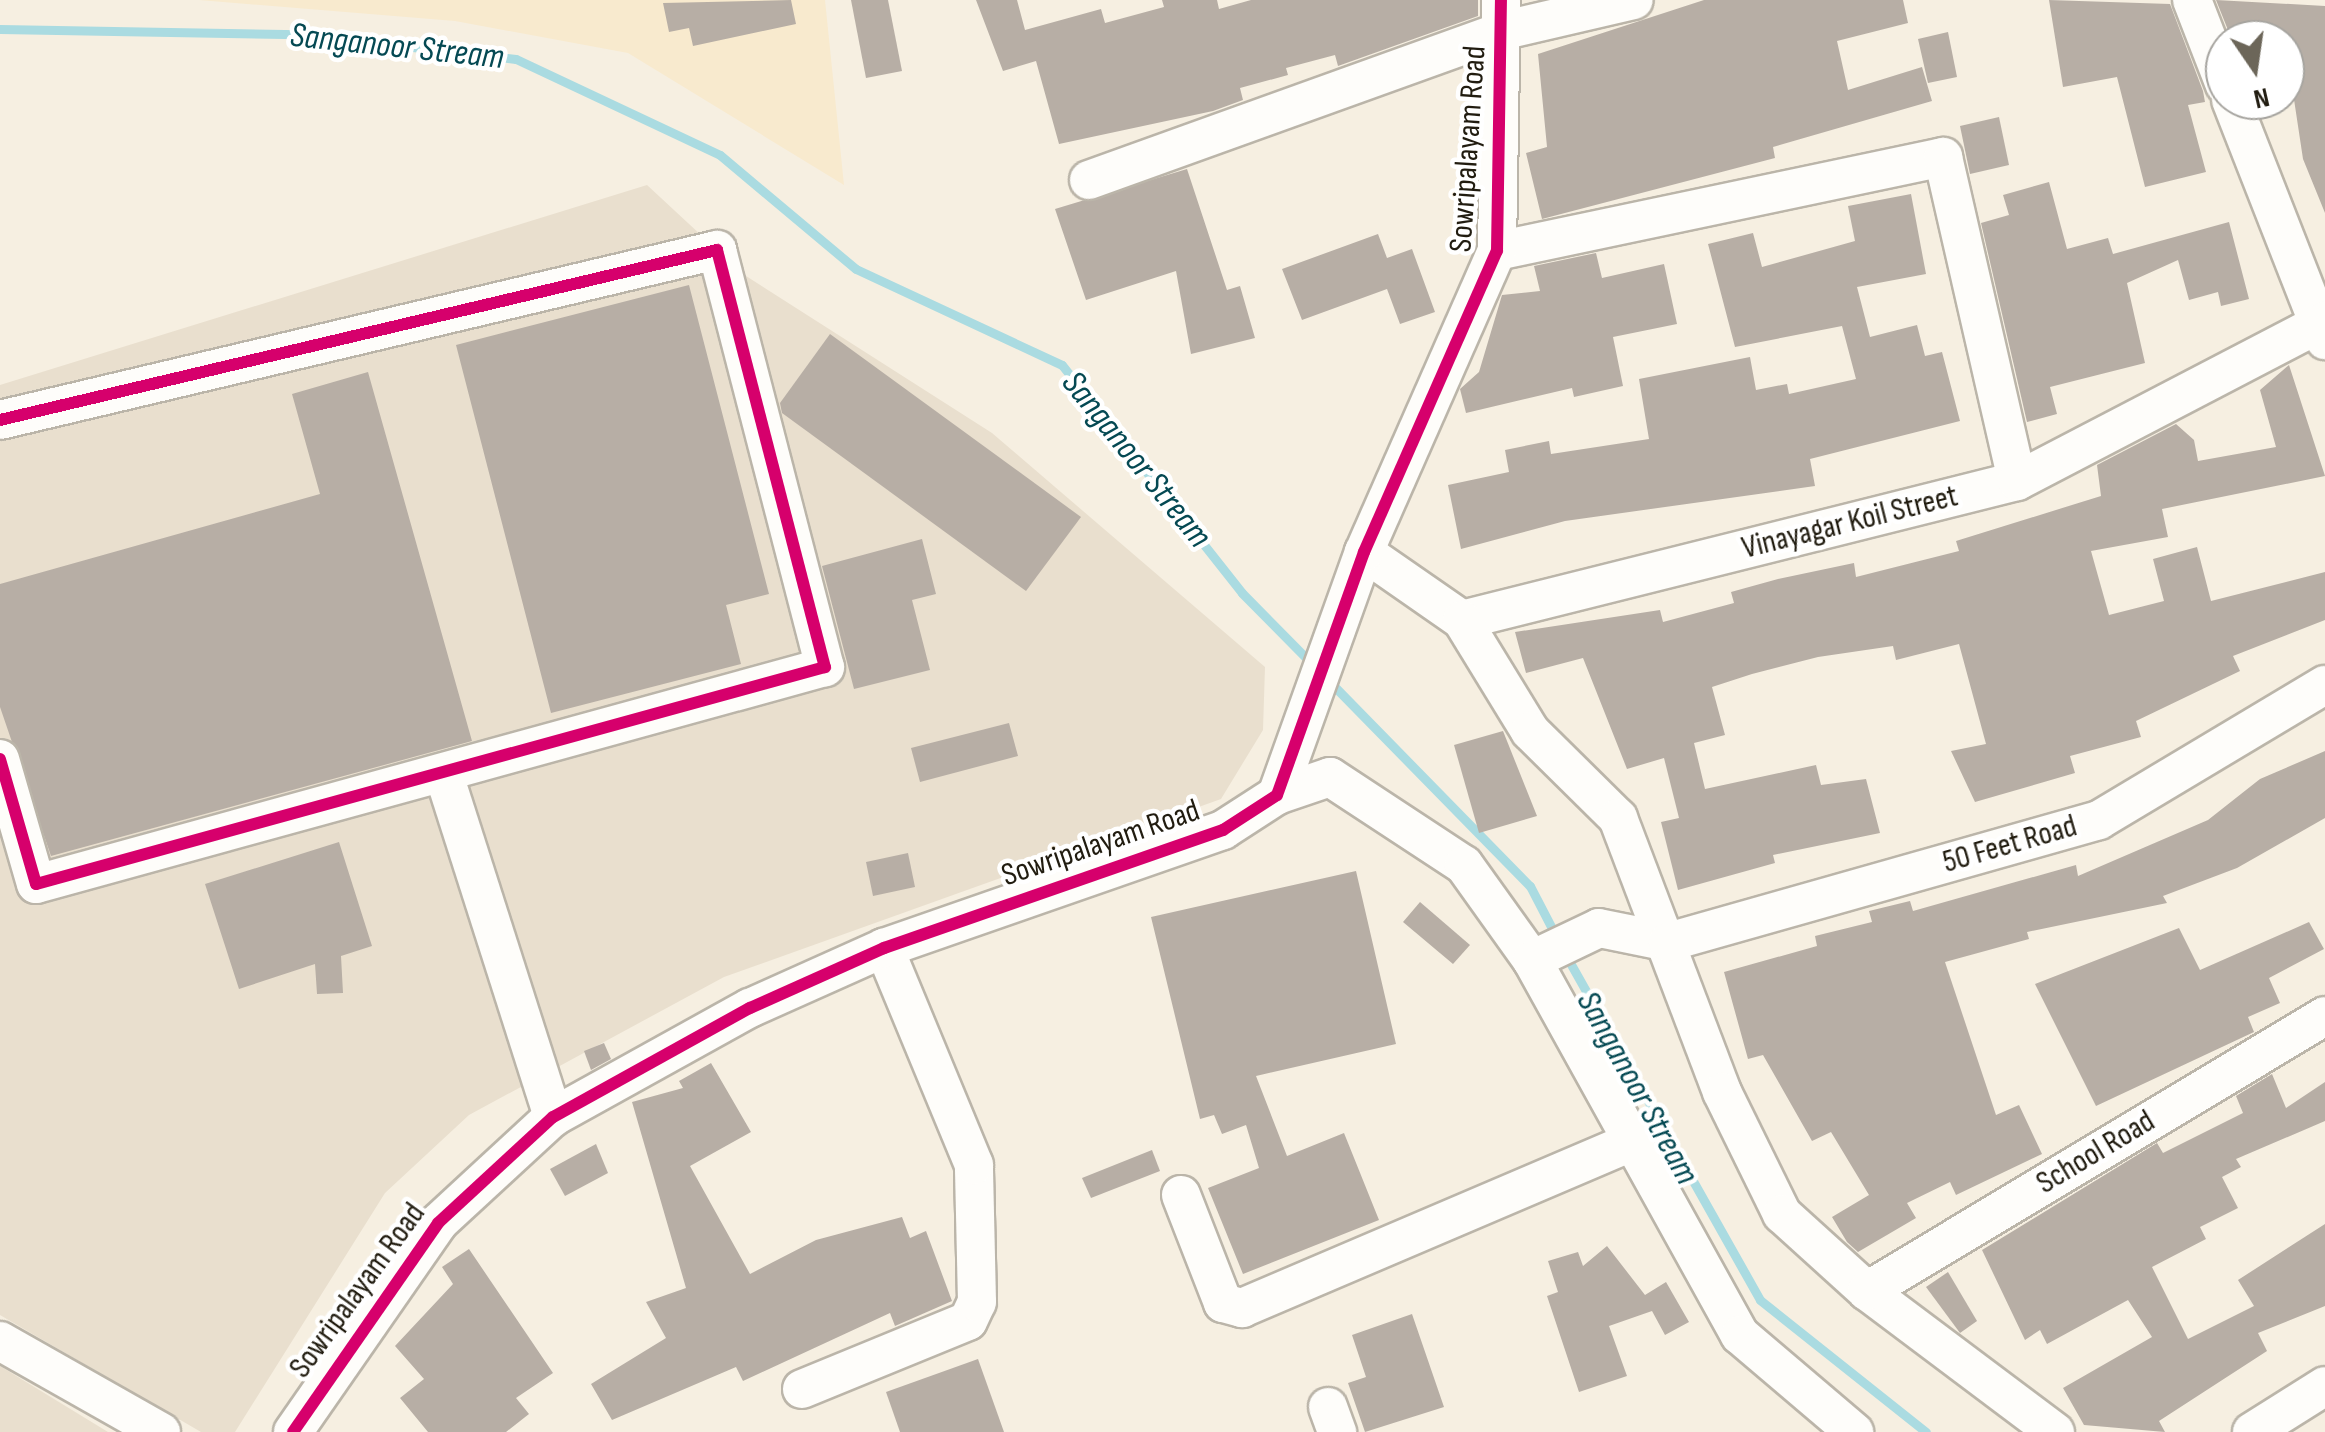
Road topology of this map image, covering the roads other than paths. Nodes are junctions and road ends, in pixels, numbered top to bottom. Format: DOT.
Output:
graph roads {
  1 [pos="1634,0"];
  2 [pos="2192,0"];
  3 [pos="1503,15"];
  4 [pos="2205,33"];
  5 [pos="2239,120"];
  6 [pos="1088,180"];
  7 [pos="1497,251"];
  8 [pos="2323,329"];
  9 [pos="0,420"];
  10 [pos="2017,481"];
  11 [pos="1364,552"];
  12 [pos="1462,620"];
  13 [pos="2325,685"];
  14 [pos="0,759"];
  15 [pos="446,778"];
  16 [pos="1277,796"];
  17 [pos="1668,942"];
  18 [pos="884,948"];
  19 [pos="1532,960"];
  20 [pos="2325,1016"];
  21 [pos="554,1117"];
  22 [pos="1633,1142"];
  23 [pos="1181,1195"];
  24 [pos="1867,1291"];
  25 [pos="0,1341"];
  26 [pos="2325,1386"];
  27 [pos="802,1388"];
  28 [pos="161,1432"];
  29 [pos="294,1432"];
  30 [pos="1854,1432"];
  31 [pos="2055,1432"];
  32 [pos="2252,1432"];
  1 -- 3 [label="street"];
  2 -- 4 [label="street"];
  3 -- 6 [label="street"];
  3 -- 7 [label="street, Sowripalayam Road"];
  5 -- 8 [label="street"];
  7 -- 10 [label="street"];
  7 -- 11 [label="street, Sowripalayam Road"];
  8 -- 10 [label="street, Vinayagar Koil Street"];
  9 -- 15 [label="street"];
  10 -- 12 [label="street, Vinayagar Koil Street"];
  11 -- 12 [label="street"];
  11 -- 16 [label="street, Sowripalayam Road"];
  12 -- 17 [label="street"];
  13 -- 17 [label="street, 50 Feet Road"];
  14 -- 15 [label="street"];
  15 -- 21 [label="street"];
  16 -- 18 [label="street, Sowripalayam Road"];
  16 -- 19 [label="street"];
  17 -- 19 [label="street"];
  17 -- 24 [label="street"];
  18 -- 21 [label="street, Sowripalayam Road"];
  18 -- 27 [label="street"];
  19 -- 22 [label="street"];
  20 -- 24 [label="street, School Road"];
  21 -- 29 [label="street, Sowripalayam Road"];
  22 -- 23 [label="street"];
  22 -- 30 [label="street"];
  24 -- 31 [label="street"];
  25 -- 28 [label="street"];
  26 -- 32 [label="street"];
}
